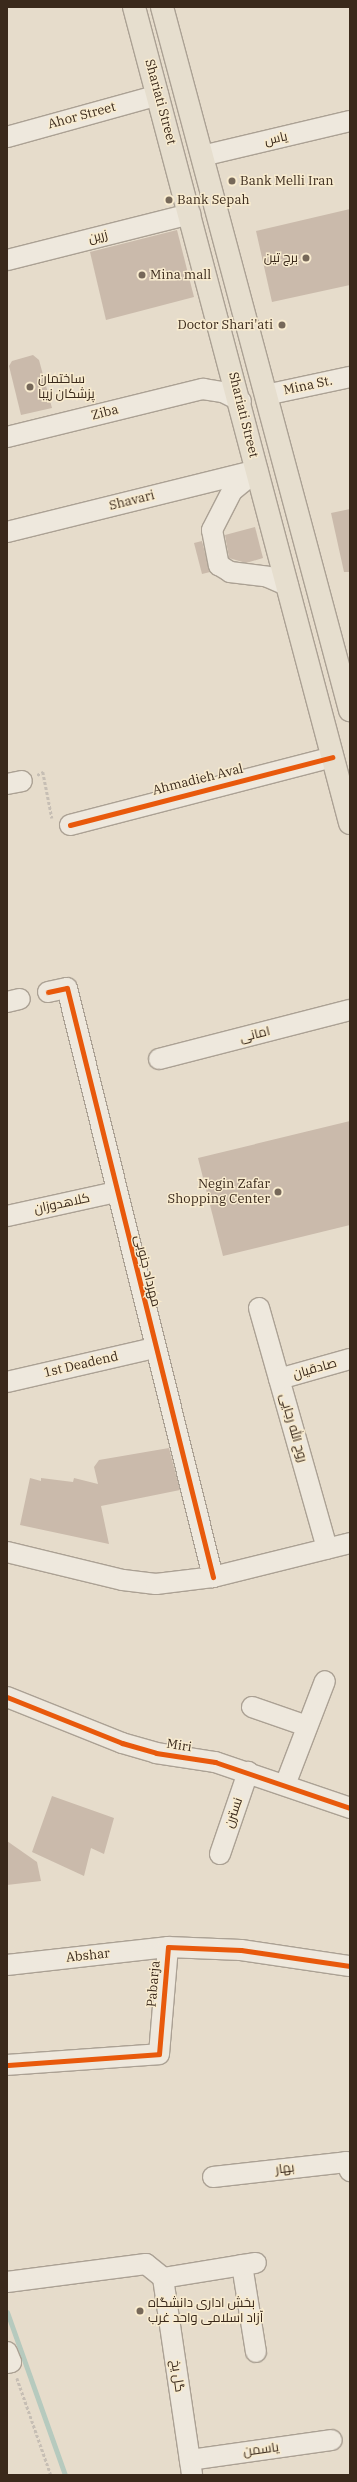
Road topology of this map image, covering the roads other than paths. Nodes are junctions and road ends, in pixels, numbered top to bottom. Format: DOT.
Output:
graph roads {
  1 [pos="134,7"];
  2 [pos="162,7"];
  3 [pos="158,95"];
  4 [pos="350,121"];
  5 [pos="7,137"];
  6 [pos="202,156"];
  7 [pos="190,214"];
  8 [pos="7,260"];
  9 [pos="350,377"];
  10 [pos="266,395"];
  11 [pos="241,400"];
  12 [pos="7,437"];
  13 [pos="257,470"];
  14 [pos="7,532"];
  15 [pos="288,586"];
  16 [pos="350,710"];
  17 [pos="332,757"];
  18 [pos="350,823"];
  19 [pos="70,825"];
  20 [pos="48,992"];
  21 [pos="350,1010"];
  22 [pos="159,1059"];
  23 [pos="116,1192"];
  24 [pos="7,1216"];
  25 [pos="259,1308"];
  26 [pos="154,1348"];
  27 [pos="350,1359"];
  28 [pos="279,1379"];
  29 [pos="7,1382"];
  30 [pos="350,1543"];
  31 [pos="328,1549"];
  32 [pos="7,1552"];
  33 [pos="213,1577"];
  34 [pos="325,1681"];
  35 [pos="7,1697"];
  36 [pos="252,1707"];
  37 [pos="307,1726"];
  38 [pos="248,1772"];
  39 [pos="285,1785"];
  40 [pos="350,1808"];
  41 [pos="220,1854"];
  42 [pos="168,1947"];
  43 [pos="7,1965"];
  44 [pos="350,1966"];
  45 [pos="7,2065"];
  46 [pos="350,2171"];
  47 [pos="214,2177"];
  48 [pos="163,2278"];
  49 [pos="7,2282"];
  50 [pos="256,2352"];
  51 [pos="332,2440"];
  52 [pos="191,2467"];
  1 -- 3 [label="main road, Shariati Street"];
  2 -- 6 [label="main road, Shariati Street"];
  3 -- 5 [label="street, Ahor Street"];
  3 -- 7 [label="main road, Shariati Street"];
  4 -- 6 [label="street, یاس"];
  6 -- 10 [label="main road, Shariati Street"];
  7 -- 8 [label="street, زرین"];
  7 -- 11 [label="main road, Shariati Street"];
  9 -- 10 [label="street, Mina St."];
  10 -- 16 [label="main road, Shariati Street"];
  11 -- 12 [label="street, Ziba"];
  11 -- 13 [label="main road, Shariati Street"];
  13 -- 14 [label="street, Shavari"];
  13 -- 15 [label="main road, Shariati Street"];
  13 -- 15 [label="street"];
  15 -- 17 [label="main road, Shariati Street"];
  17 -- 18 [label="main road, Shariati Street"];
  17 -- 19 [label="street, Ahmadieh Aval"];
  20 -- 23 [label="street, مهرداد جنوبی"];
  21 -- 22 [label="street, امانی"];
  23 -- 24 [label="street, کلاهدوزان"];
  23 -- 26 [label="street, مهرداد جنوبی"];
  25 -- 28 [label="street, روح الله رجایی"];
  26 -- 29 [label="street, 1st Deadend"];
  26 -- 33 [label="street, مهرداد جنوبی"];
  27 -- 28 [label="street, صادقیان"];
  28 -- 31 [label="street, روح الله رجایی"];
  30 -- 31 [label="street"];
  31 -- 33 [label="street"];
  32 -- 33 [label="street"];
  34 -- 37 [label="street"];
  35 -- 38 [label="street, Miri"];
  36 -- 37 [label="street"];
  37 -- 39 [label="street"];
  38 -- 39 [label="street, Miri"];
  38 -- 41 [label="street, نسترن"];
  39 -- 40 [label="street, Miri"];
  42 -- 43 [label="street, Abshar"];
  42 -- 44 [label="street, Pabarja"];
  42 -- 45 [label="street, Pabarja"];
  46 -- 47 [label="street, بهار"];
  48 -- 49 [label="street"];
  48 -- 50 [label="street"];
  48 -- 52 [label="street, گل یخ"];
  51 -- 52 [label="street, یاسمن"];
}
